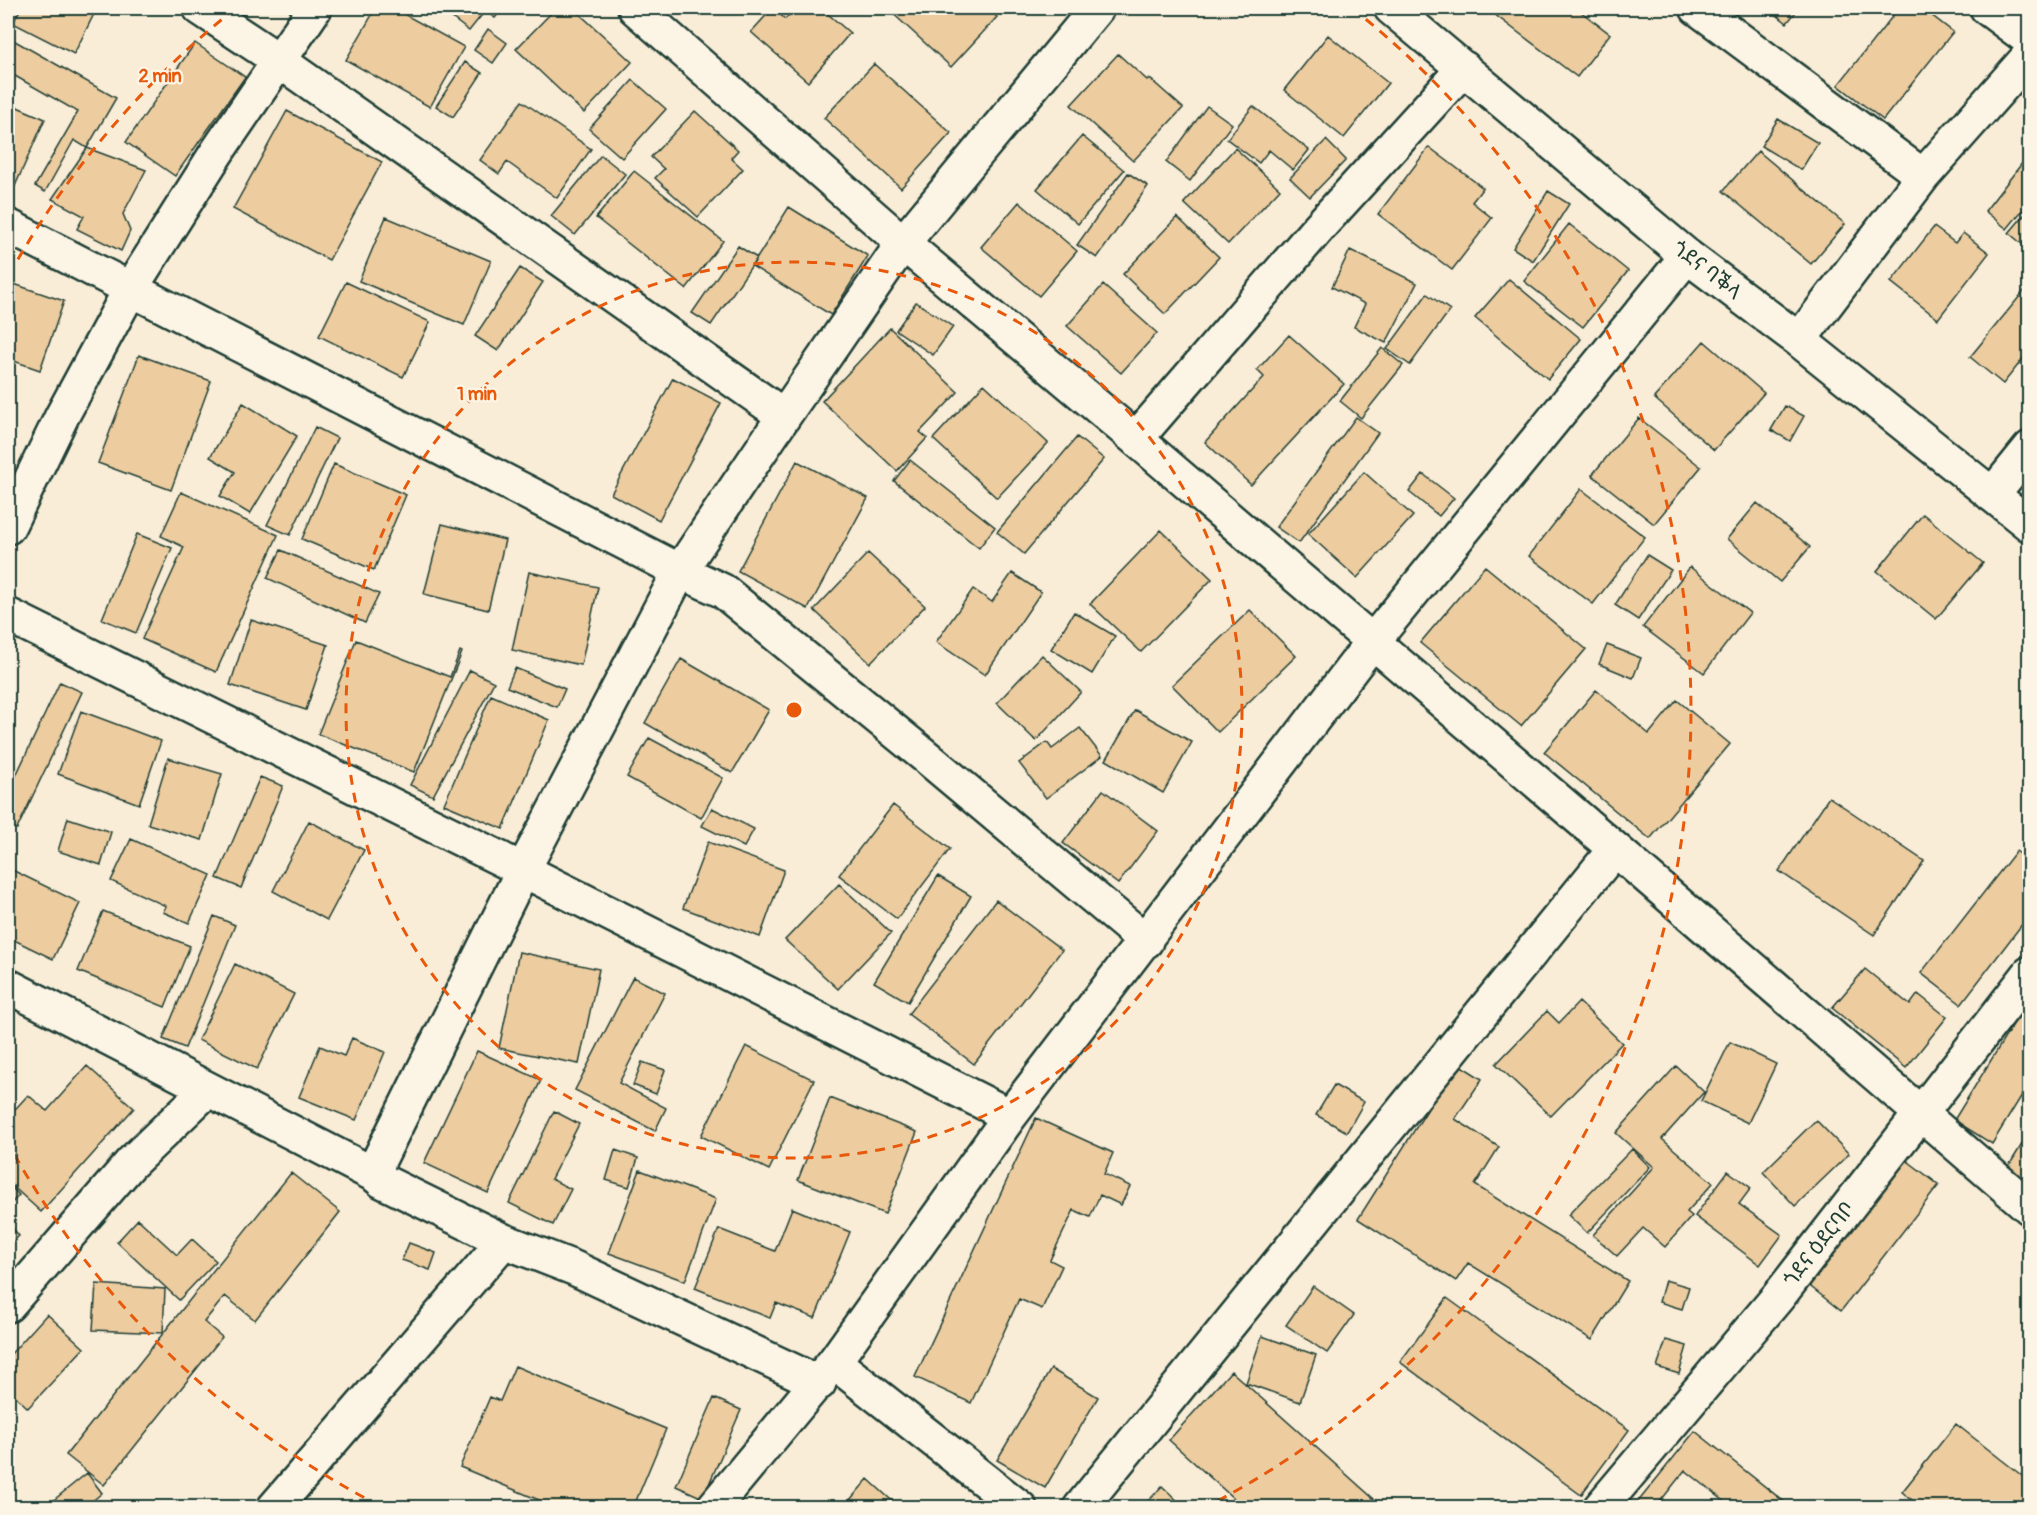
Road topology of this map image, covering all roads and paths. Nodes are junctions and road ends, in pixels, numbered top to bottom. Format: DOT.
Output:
graph roads {
  1 [pos="200,8"];
  2 [pos="315,8"];
  3 [pos="635,8"];
  4 [pos="1391,8"];
  5 [pos="1696,8"];
  6 [pos="1987,8"];
  7 [pos="1083,13"];
  8 [pos="2030,40"];
  9 [pos="2030,55"];
  10 [pos="278,60"];
  11 [pos="1464,68"];
  12 [pos="1923,176"];
  13 [pos="8,226"];
  14 [pos="903,243"];
  15 [pos="1687,256"];
  16 [pos="131,288"];
  17 [pos="1799,340"];
  18 [pos="784,416"];
  19 [pos="1136,439"];
  20 [pos="2030,448"];
  21 [pos="1992,495"];
  22 [pos="2030,525"];
  23 [pos="8,527"];
  24 [pos="680,571"];
  25 [pos="8,615"];
  26 [pos="1373,641"];
  27 [pos="1615,849"];
  28 [pos="523,870"];
  29 [pos="1146,941"];
  30 [pos="2030,973"];
  31 [pos="8,986"];
  32 [pos="207,1090"];
  33 [pos="1922,1114"];
  34 [pos="1010,1116"];
  35 [pos="375,1175"];
  36 [pos="2030,1208"];
  37 [pos="504,1241"];
  38 [pos="8,1305"];
  39 [pos="826,1373"];
  40 [pos="274,1508"];
  41 [pos="713,1508"];
  42 [pos="1020,1508"];
  43 [pos="1080,1508"];
  44 [pos="1600,1508"];
  1 -- 10 [label="street"];
  2 -- 10 [label="street"];
  3 -- 14 [label="street"];
  4 -- 11 [label="street, ጎደና ባቕላ"];
  5 -- 12 [label="street"];
  6 -- 8 [label="street"];
  7 -- 14 [label="street"];
  9 -- 12 [label="street"];
  10 -- 16 [label="street"];
  10 -- 18 [label="street"];
  11 -- 15 [label="street, ጎደና ባቕላ"];
  11 -- 19 [label="street"];
  12 -- 17 [label="street"];
  13 -- 16 [label="street"];
  14 -- 18 [label="street"];
  14 -- 19 [label="street"];
  15 -- 17 [label="street, ጎደና ባቕላ"];
  15 -- 26 [label="street"];
  16 -- 23 [label="street"];
  16 -- 24 [label="street"];
  17 -- 21 [label="street, ጎደና ባቕላ"];
  18 -- 24 [label="street"];
  19 -- 26 [label="street"];
  20 -- 21 [label="street"];
  21 -- 22 [label="street, ጎደና ባቕላ"];
  24 -- 28 [label="street"];
  24 -- 29 [label="street"];
  25 -- 28 [label="street"];
  26 -- 27 [label="street"];
  26 -- 29 [label="street"];
  27 -- 33 [label="street"];
  27 -- 43 [label="street"];
  28 -- 34 [label="street"];
  28 -- 35 [label="street"];
  29 -- 34 [label="street"];
  30 -- 33 [label="street, ጎደና ዕደርባቦ"];
  31 -- 32 [label="street"];
  32 -- 35 [label="street"];
  32 -- 38 [label="street"];
  33 -- 36 [label="street"];
  33 -- 44 [label="street, ጎደና ዕደርባቦ"];
  34 -- 39 [label="street"];
  35 -- 37 [label="street"];
  37 -- 39 [label="street"];
  37 -- 40 [label="street"];
  39 -- 41 [label="street"];
  39 -- 42 [label="street"];
}
